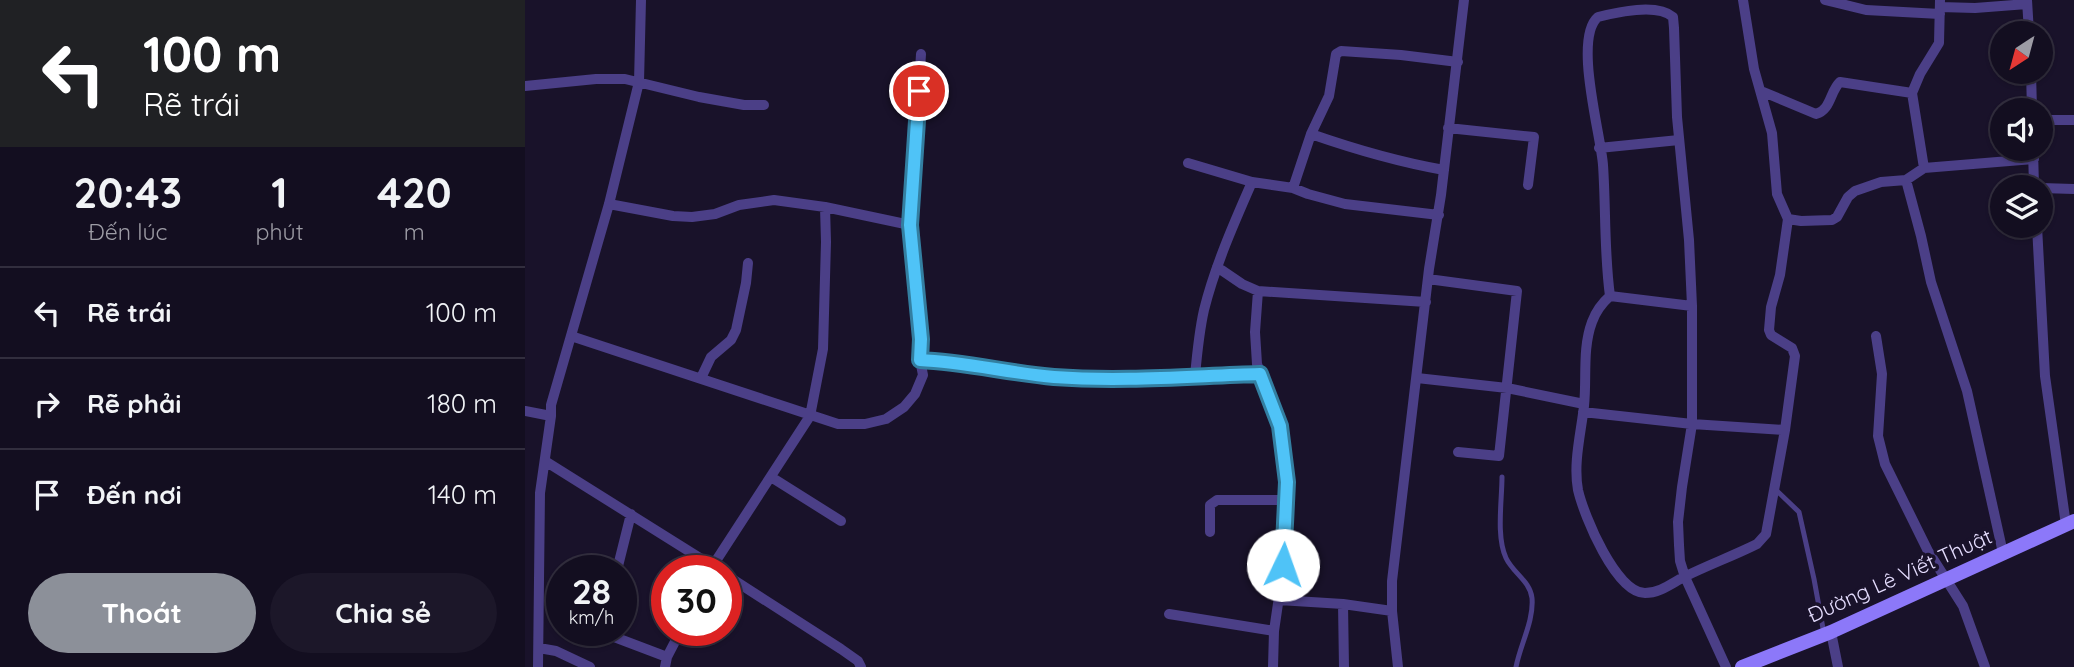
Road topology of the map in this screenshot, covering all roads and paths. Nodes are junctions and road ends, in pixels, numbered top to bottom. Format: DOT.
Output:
graph roads {
  1 [pos="641,0"];
  2 [pos="1464,0"];
  3 [pos="1743,0"];
  4 [pos="1825,0"];
  5 [pos="2027,2"];
  6 [pos="1940,7"];
  7 [pos="2028,21"];
  8 [pos="921,54"];
  9 [pos="1458,62"];
  10 [pos="639,82"];
  11 [pos="525,86"];
  12 [pos="1761,91"];
  13 [pos="1912,93"];
  14 [pos="764,105"];
  15 [pos="2053,120"];
  16 [pos="2074,120"];
  17 [pos="1448,128"];
  18 [pos="1311,134"];
  19 [pos="1679,140"];
  20 [pos="1599,148"];
  21 [pos="1990,160"];
  22 [pos="1188,163"];
  23 [pos="1924,168"];
  24 [pos="1444,170"];
  25 [pos="1906,180"];
  26 [pos="1252,182"];
  27 [pos="1528,185"];
  28 [pos="1293,188"];
  29 [pos="2053,188"];
  30 [pos="2074,189"];
  31 [pos="609,204"];
  32 [pos="825,207"];
  33 [pos="1439,215"];
  34 [pos="1788,219"];
  35 [pos="910,225"];
  36 [pos="2038,238"];
  37 [pos="748,263"];
  38 [pos="1217,267"];
  39 [pos="1428,279"];
  40 [pos="1258,291"];
  41 [pos="1610,296"];
  42 [pos="1426,302"];
  43 [pos="1692,306"];
  44 [pos="571,336"];
  45 [pos="1876,336"];
  46 [pos="920,360"];
  47 [pos="1260,374"];
  48 [pos="1195,376"];
  49 [pos="701,378"];
  50 [pos="1417,378"];
  51 [pos="1507,388"];
  52 [pos="1584,408"];
  53 [pos="525,411"];
  54 [pos="551,416"];
  55 [pos="810,416"];
  56 [pos="1692,424"];
  57 [pos="1786,430"];
  58 [pos="1458,452"];
  59 [pos="545,461"];
  60 [pos="771,477"];
  61 [pos="1502,477"];
  62 [pos="1775,488"];
  63 [pos="1286,500"];
  64 [pos="631,514"];
  65 [pos="841,521"];
  66 [pos="2070,523"];
  67 [pos="539,528"];
  68 [pos="525,530"];
  69 [pos="1210,532"];
  70 [pos="2003,553"];
  71 [pos="621,555"];
  72 [pos="693,555"];
  73 [pos="723,555"];
  74 [pos="1685,577"];
  75 [pos="1946,581"];
  76 [pos="742,585"];
  77 [pos="1279,600"];
  78 [pos="1343,604"];
  79 [pos="1392,611"];
  80 [pos="1169,614"];
  81 [pos="1274,631"];
  82 [pos="1827,633"];
  83 [pos="525,641"];
  84 [pos="539,645"];
  85 [pos="631,646"];
  86 [pos="674,646"];
  87 [pos="666,662"];
  88 [pos="538,667"];
  89 [pos="590,667"];
  90 [pos="861,667"];
  91 [pos="1273,667"];
  92 [pos="1344,667"];
  93 [pos="1398,667"];
  94 [pos="1517,667"];
  95 [pos="1726,667"];
  96 [pos="1742,667"];
  97 [pos="1838,667"];
  98 [pos="1985,667"];
  1 -- 10 [label="street"];
  2 -- 9 [label="street"];
  3 -- 12 [label="street"];
  4 -- 6 [label="street"];
  5 -- 6 [label="street"];
  5 -- 7 [label="street"];
  6 -- 13 [label="street"];
  8 -- 35 [label="street"];
  9 -- 17 [label="street"];
  9 -- 18 [label="street"];
  10 -- 11 [label="street"];
  10 -- 14 [label="street"];
  10 -- 31 [label="street"];
  12 -- 13 [label="street"];
  12 -- 34 [label="street"];
  13 -- 23 [label="street"];
  15 -- 16 [label="street"];
  17 -- 24 [label="street"];
  17 -- 27 [label="street"];
  18 -- 24 [label="street"];
  18 -- 28 [label="street"];
  19 -- 20 [label="street"];
  19 -- 20 [label="street"];
  19 -- 43 [label="street"];
  20 -- 41 [label="street"];
  21 -- 23 [label="street"];
  22 -- 26 [label="street"];
  23 -- 25 [label="street"];
  24 -- 33 [label="street"];
  25 -- 34 [label="street"];
  25 -- 70 [label="street"];
  26 -- 28 [label="street"];
  26 -- 38 [label="street"];
  28 -- 33 [label="street"];
  29 -- 30 [label="street"];
  31 -- 32 [label="street"];
  31 -- 44 [label="street"];
  32 -- 35 [label="street"];
  32 -- 55 [label="street"];
  33 -- 39 [label="street"];
  34 -- 57 [label="street"];
  35 -- 46 [label="street"];
  36 -- 66 [label="street"];
  37 -- 49 [label="street"];
  38 -- 40 [label="street"];
  38 -- 48 [label="street"];
  39 -- 42 [label="street"];
  39 -- 51 [label="street"];
  40 -- 42 [label="street"];
  40 -- 47 [label="street"];
  41 -- 43 [label="street"];
  41 -- 52 [label="street"];
  42 -- 50 [label="street"];
  43 -- 56 [label="street"];
  44 -- 49 [label="street"];
  44 -- 54 [label="street"];
  45 -- 75 [label="street"];
  46 -- 48 [label="street"];
  46 -- 55 [label="street"];
  47 -- 48 [label="street"];
  47 -- 63 [label="street"];
  49 -- 55 [label="street"];
  50 -- 51 [label="street"];
  50 -- 79 [label="street"];
  51 -- 52 [label="street"];
  51 -- 58 [label="street"];
  52 -- 56 [label="street"];
  52 -- 74 [label="street"];
  53 -- 54 [label="street"];
  54 -- 59 [label="street"];
  55 -- 60 [label="street"];
  56 -- 57 [label="street"];
  56 -- 74 [label="street"];
  57 -- 62 [label="street"];
  59 -- 64 [label="street"];
  59 -- 67 [label="street"];
  60 -- 65 [label="street"];
  60 -- 73 [label="street"];
  61 -- 94 [label="lane"];
  62 -- 74 [label="street"];
  62 -- 82 [label="lane"];
  63 -- 69 [label="street"];
  63 -- 77 [label="street"];
  64 -- 71 [label="street"];
  64 -- 72 [label="street"];
  66 -- 70 [label="main road, Đường Lê Viết Thuật"];
  67 -- 68 [label="street"];
  67 -- 84 [label="street"];
  70 -- 75 [label="main road, Đường Lê Viết Thuật"];
  74 -- 95 [label="street"];
  75 -- 82 [label="main road, Đường Lê Viết Thuật"];
  75 -- 98 [label="street"];
  76 -- 90 [label="street"];
  77 -- 78 [label="street"];
  77 -- 81 [label="street"];
  78 -- 79 [label="street"];
  78 -- 92 [label="street"];
  79 -- 93 [label="street"];
  80 -- 81 [label="street"];
  81 -- 91 [label="street"];
  82 -- 96 [label="main road, Đường Lê Viết Thuật"];
  82 -- 97 [label="street"];
  83 -- 84 [label="street"];
  84 -- 88 [label="street"];
  84 -- 89 [label="street"];
  85 -- 87 [label="street"];
  86 -- 87 [label="street"];
}
